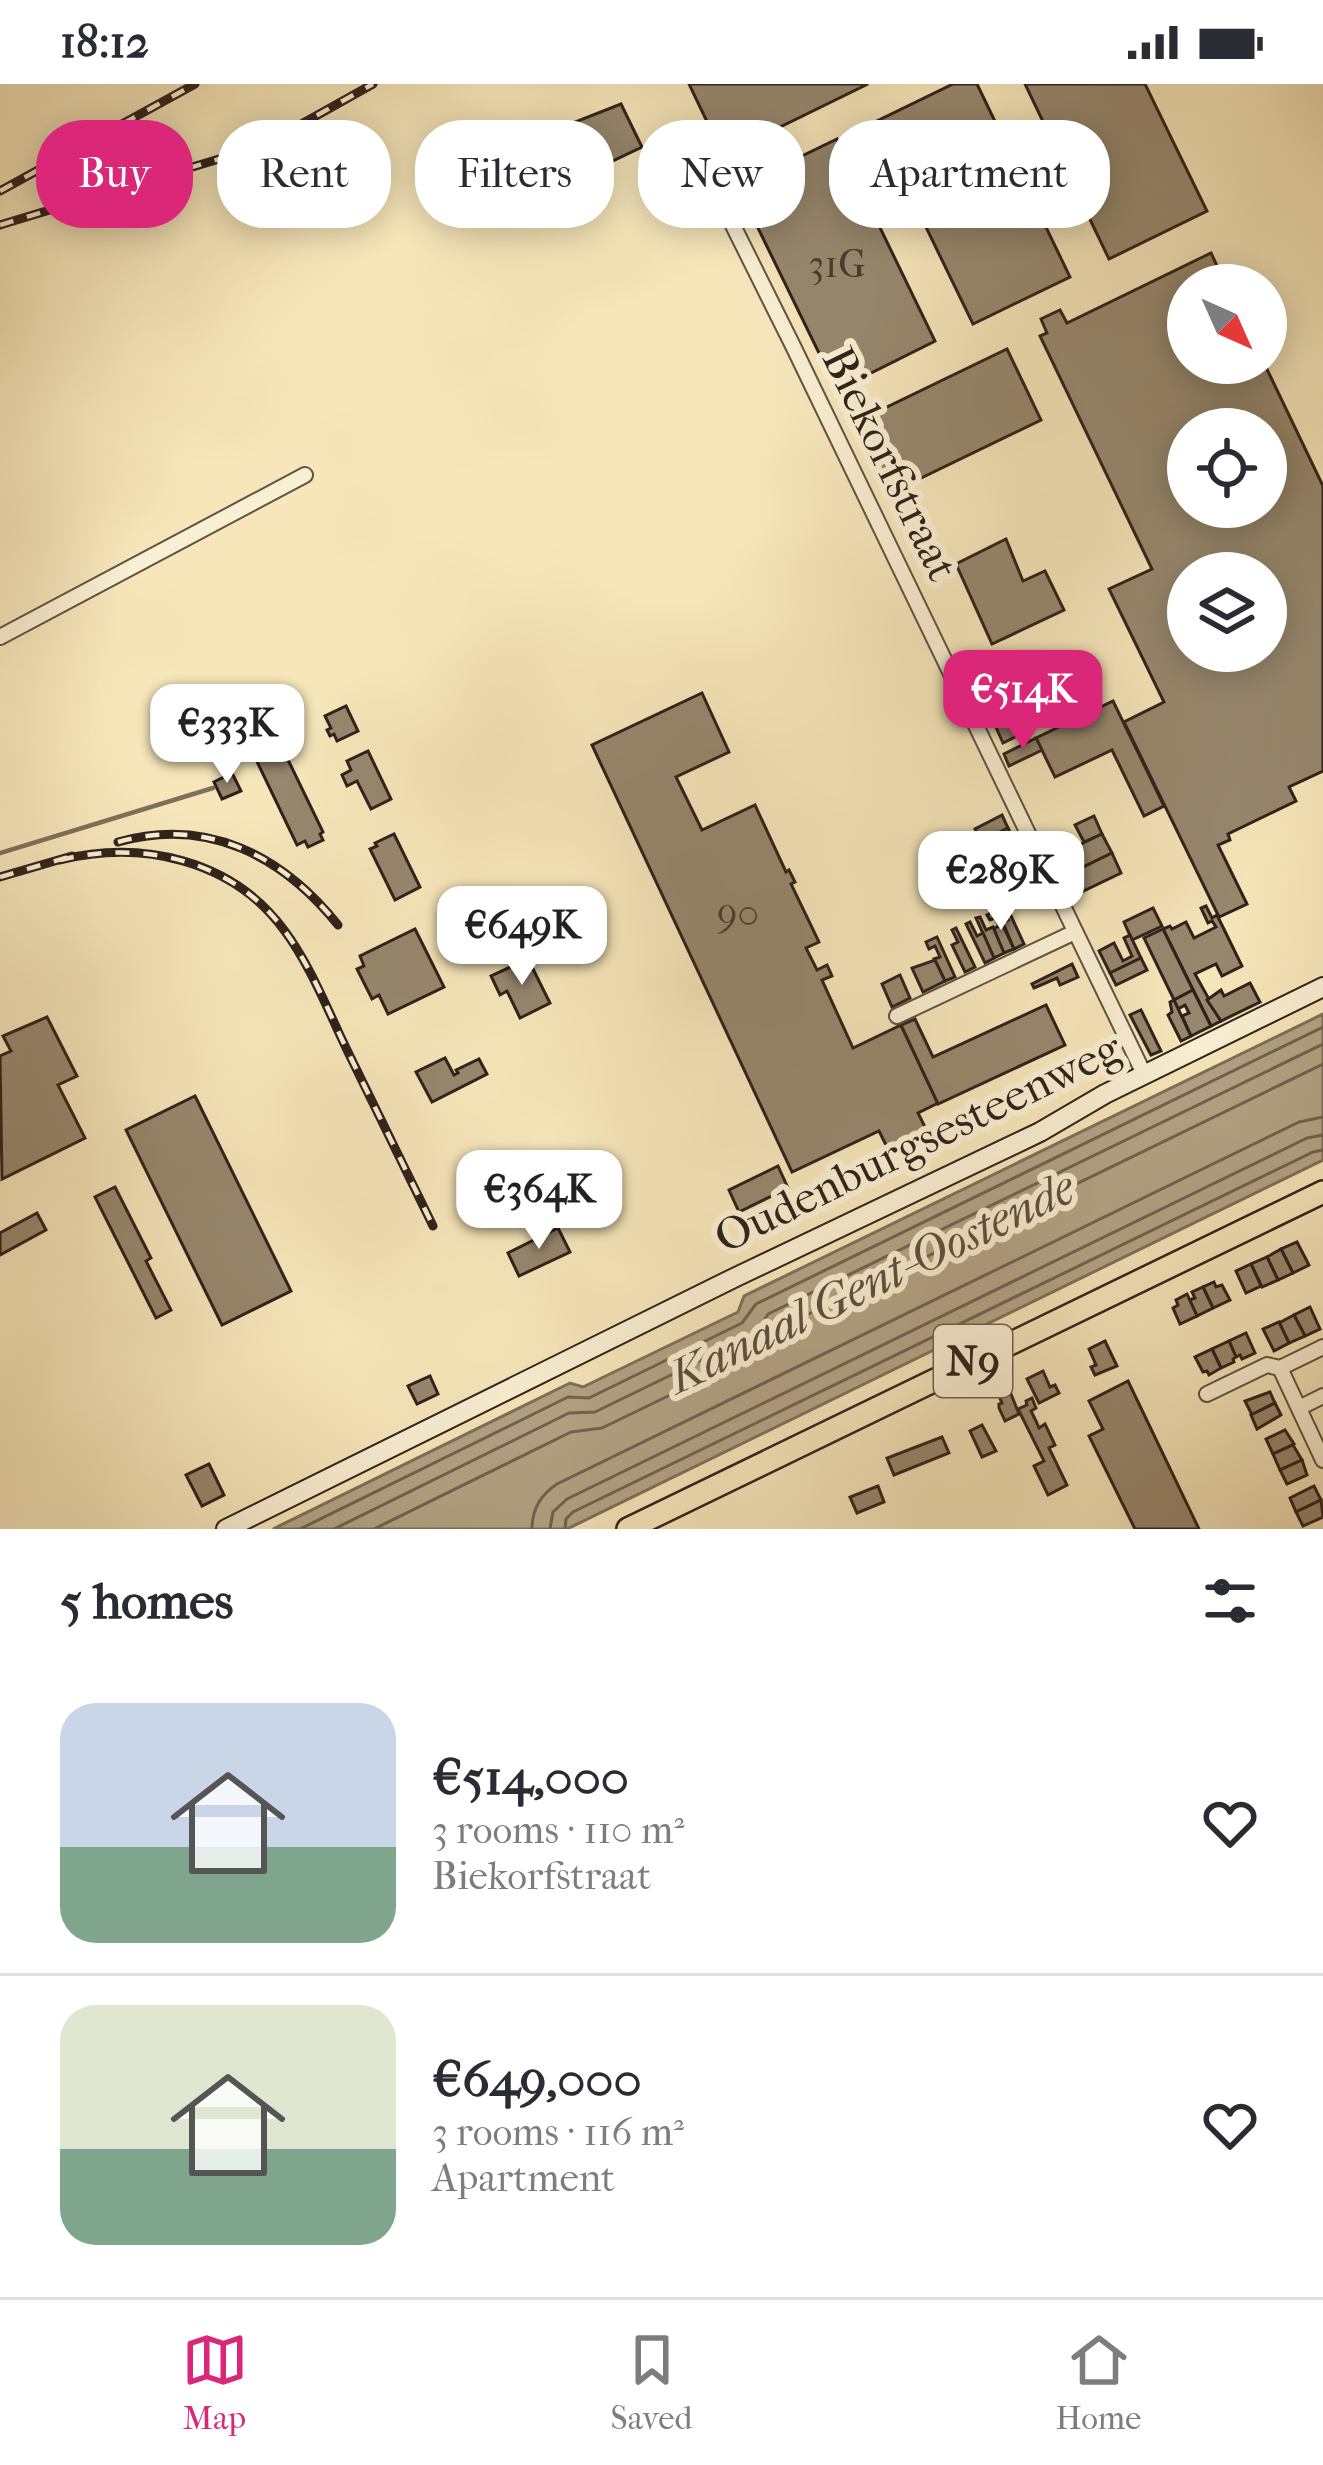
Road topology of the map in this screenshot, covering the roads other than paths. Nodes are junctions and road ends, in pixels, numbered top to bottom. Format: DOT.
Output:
graph roads {
  1 [pos="735,228"];
  2 [pos="305,475"];
  3 [pos="0,637"];
  4 [pos="1076,932"];
  5 [pos="1323,987"];
  6 [pos="896,1016"];
  7 [pos="1144,1074"];
  8 [pos="1323,1192"];
  9 [pos="1323,1347"];
  10 [pos="1280,1368"];
  11 [pos="1207,1394"];
  12 [pos="1323,1396"];
  13 [pos="1299,1408"];
  14 [pos="1323,1460"];
  15 [pos="226,1529"];
  16 [pos="628,1529"];
  1 -- 4 [label="street, Biekorfstraat"];
  2 -- 3 [label="street"];
  4 -- 6 [label="street"];
  4 -- 7 [label="street, Biekorfstraat"];
  5 -- 7 [label="street, Oudenburgsesteenweg"];
  7 -- 15 [label="street, Oudenburgsesteenweg"];
  8 -- 16 [label="main road, N9"];
  9 -- 10 [label="street"];
  10 -- 11 [label="street"];
  10 -- 13 [label="street"];
  12 -- 13 [label="street"];
  13 -- 14 [label="street"];
}
